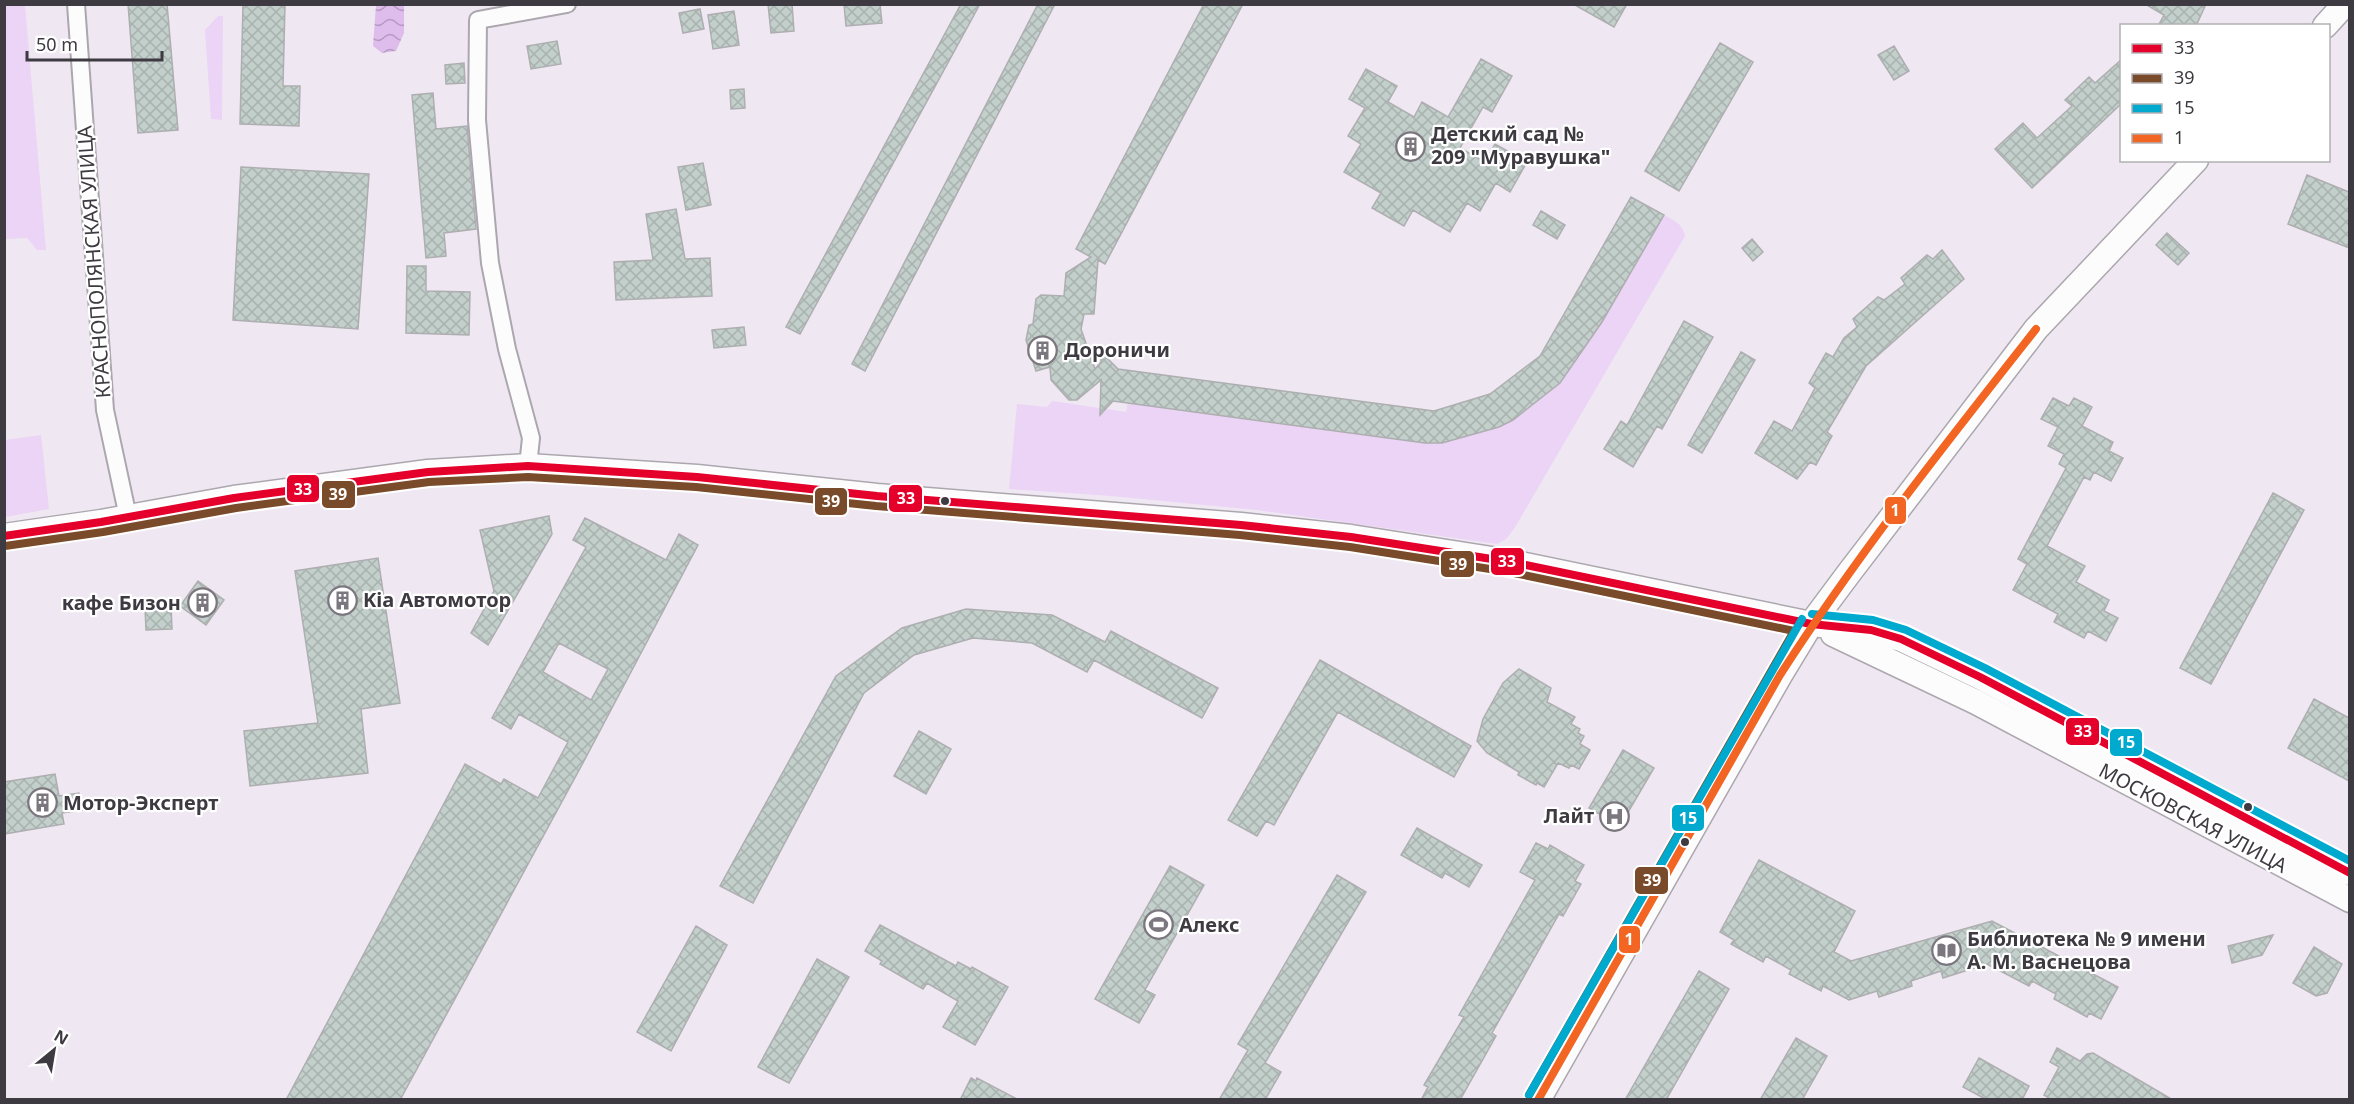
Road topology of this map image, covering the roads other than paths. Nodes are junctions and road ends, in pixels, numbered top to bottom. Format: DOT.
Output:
graph roads {
  1 [pos="76,4"];
  2 [pos="567,4"];
  3 [pos="2345,4"];
  4 [pos="2327,24"];
  5 [pos="2194,162"];
  6 [pos="528,466"];
  7 [pos="128,517"];
  8 [pos="4,536"];
  9 [pos="1811,624"];
  10 [pos="2349,873"];
  11 [pos="2349,900"];
  12 [pos="1538,1100"];
  1 -- 7 [label="street, КРАСНОПОЛЯНСКАЯ УЛИЦА"];
  2 -- 6 [label="street"];
  3 -- 4 [label="main road"];
  5 -- 9 [label="main road"];
  6 -- 7 [label="main road, МОСКОВСКАЯ УЛИЦА"];
  6 -- 9 [label="main road, МОСКОВСКАЯ УЛИЦА"];
  7 -- 8 [label="main road, МОСКОВСКАЯ УЛИЦА"];
  9 -- 10 [label="main road, МОСКОВСКАЯ УЛИЦА"];
  9 -- 11 [label="main road, МОСКОВСКАЯ УЛИЦА"];
  9 -- 12 [label="main road"];
}
